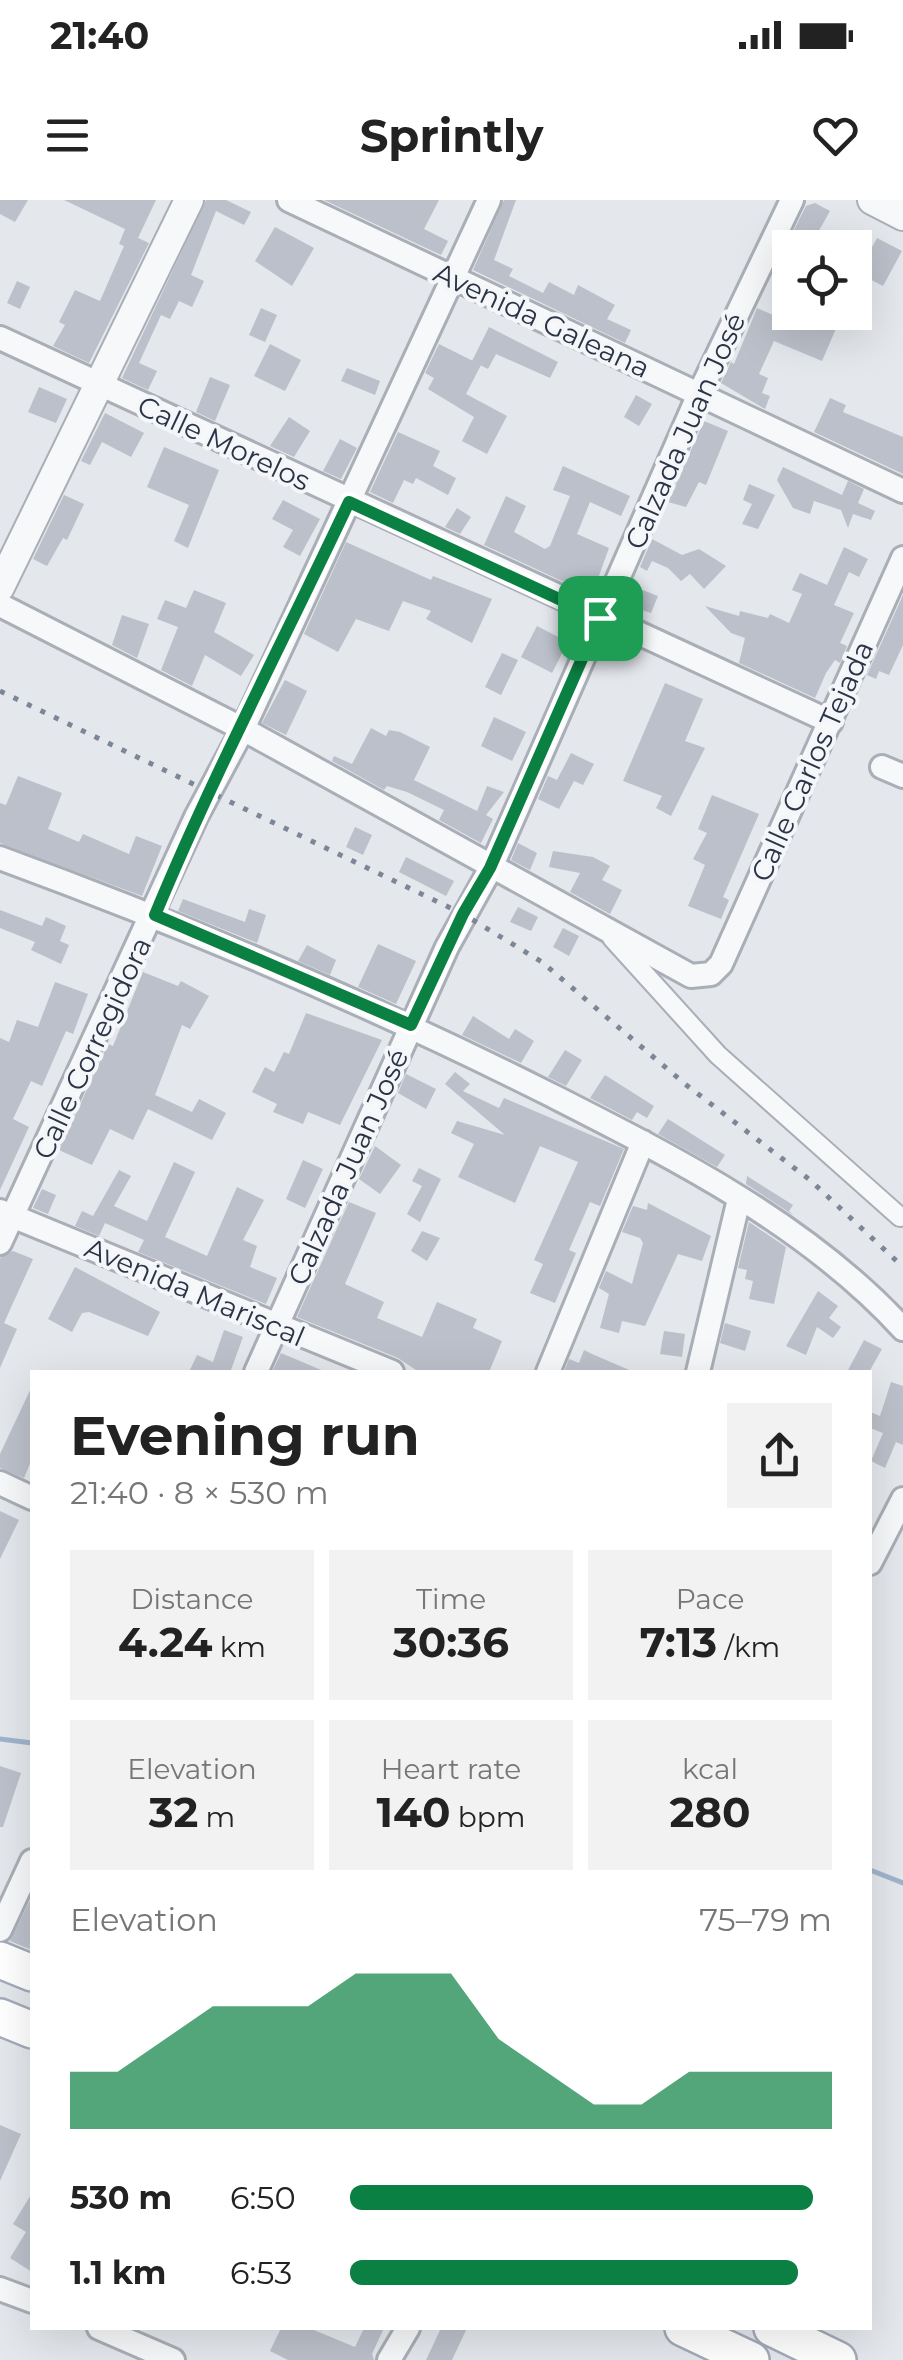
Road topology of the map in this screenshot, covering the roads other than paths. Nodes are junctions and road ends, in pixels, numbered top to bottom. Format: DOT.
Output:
graph roads {
  1 [pos="190,200"];
  2 [pos="290,200"];
  3 [pos="489,200"];
  4 [pos="792,200"];
  5 [pos="872,200"];
  6 [pos="903,216"];
  7 [pos="452,278"];
  8 [pos="0,338"];
  9 [pos="97,383"];
  10 [pos="698,394"];
  11 [pos="903,491"];
  12 [pos="349,502"];
  13 [pos="903,558"];
  14 [pos="0,587"];
  15 [pos="0,605"];
  16 [pos="600,618"];
  17 [pos="831,722"];
  18 [pos="243,729"];
  19 [pos="0,858"];
  20 [pos="490,868"];
  21 [pos="155,915"];
  22 [pos="598,922"];
  23 [pos="411,1025"];
  24 [pos="643,1142"];
  25 [pos="739,1199"];
  26 [pos="6,1213"];
  27 [pos="900,1217"];
  28 [pos="0,1244"];
  29 [pos="277,1327"];
  30 [pos="903,1329"];
  31 [pos="257,1370"];
  32 [pos="387,1370"];
  33 [pos="549,1370"];
  34 [pos="698,1370"];
  35 [pos="0,1483"];
  36 [pos="30,1497"];
  37 [pos="903,1499"];
  38 [pos="872,1562"];
  39 [pos="30,1865"];
  40 [pos="0,1930"];
  41 [pos="0,1960"];
  42 [pos="30,1973"];
  43 [pos="0,2017"];
  44 [pos="30,2029"];
  45 [pos="0,2289"];
  46 [pos="30,2300"];
  47 [pos="104,2330"];
  48 [pos="407,2330"];
  49 [pos="687,2330"];
  50 [pos="776,2330"];
  51 [pos="173,2360"];
  52 [pos="390,2360"];
  53 [pos="751,2360"];
  54 [pos="838,2360"];
  1 -- 9 [label="street"];
  2 -- 7 [label="street, Avenida Galeana"];
  3 -- 7 [label="street, Calle Corregidora"];
  4 -- 10 [label="street, Calzada Juan José"];
  5 -- 6 [label="street"];
  7 -- 10 [label="street, Avenida Galeana"];
  7 -- 12 [label="street, Calle Corregidora"];
  8 -- 9 [label="street, Calle Morelos"];
  9 -- 12 [label="street, Calle Morelos"];
  9 -- 14 [label="street"];
  10 -- 11 [label="street, Avenida Galeana"];
  10 -- 16 [label="street, Calzada Juan José"];
  12 -- 16 [label="street, Calle Morelos"];
  12 -- 18 [label="street, Calle Corregidora"];
  13 -- 17 [label="street, Calle Carlos Tejada"];
  15 -- 18 [label="street"];
  16 -- 17 [label="street, Calle Morelos"];
  16 -- 20 [label="street, Calzada Juan José"];
  17 -- 22 [label="street, Calle Carlos Tejada"];
  18 -- 20 [label="street"];
  18 -- 21 [label="street, Calle Corregidora"];
  19 -- 21 [label="street"];
  20 -- 22 [label="street"];
  20 -- 23 [label="street, Calzada Juan José"];
  21 -- 23 [label="street"];
  21 -- 26 [label="street, Calle Corregidora"];
  22 -- 27 [label="street"];
  23 -- 24 [label="street"];
  23 -- 29 [label="street, Calzada Juan José"];
  24 -- 25 [label="street"];
  24 -- 33 [label="street"];
  25 -- 30 [label="street"];
  25 -- 34 [label="street"];
  26 -- 28 [label="street, Calle Corregidora"];
  26 -- 29 [label="street, Avenida Mariscal"];
  29 -- 31 [label="street, Calzada Juan José"];
  29 -- 32 [label="street, Avenida Mariscal"];
  35 -- 36 [label="street"];
  37 -- 38 [label="street"];
  39 -- 40 [label="street"];
  41 -- 42 [label="main road"];
  43 -- 44 [label="main road"];
  45 -- 46 [label="street"];
  47 -- 51 [label="street"];
  48 -- 52 [label="street"];
  49 -- 53 [label="main road"];
  50 -- 54 [label="main road"];
}
